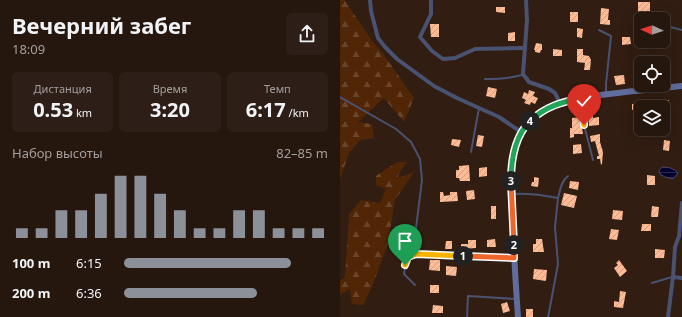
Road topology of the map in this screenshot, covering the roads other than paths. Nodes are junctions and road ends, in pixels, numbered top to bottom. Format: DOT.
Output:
graph roads {
  1 [pos="370,0"];
  2 [pos="431,0"];
  3 [pos="526,0"];
  4 [pos="670,27"];
  5 [pos="599,30"];
  6 [pos="682,30"];
  7 [pos="525,48"];
  8 [pos="524,74"];
  9 [pos="485,79"];
  10 [pos="682,86"];
  11 [pos="606,94"];
  12 [pos="340,97"];
  13 [pos="582,98"];
  14 [pos="560,103"];
  15 [pos="479,108"];
  16 [pos="521,132"];
  17 [pos="471,152"];
  18 [pos="593,160"];
  19 [pos="568,176"];
  20 [pos="511,194"];
  21 [pos="558,198"];
  22 [pos="682,203"];
  23 [pos="416,254"];
  24 [pos="514,258"];
  25 [pos="673,277"];
  26 [pos="682,278"];
  27 [pos="652,283"];
  28 [pos="415,285"];
  29 [pos="517,299"];
  30 [pos="467,317"];
  31 [pos="518,317"];
  32 [pos="548,317"];
  33 [pos="668,317"];
  1 -- 15 [label="street"];
  2 -- 7 [label="street"];
  3 -- 7 [label="street"];
  4 -- 6 [label="lane"];
  5 -- 11 [label="lane"];
  7 -- 8 [label="street"];
  8 -- 9 [label="lane"];
  8 -- 14 [label="street"];
  10 -- 11 [label="street"];
  11 -- 13 [label="street"];
  12 -- 23 [label="lane"];
  13 -- 14 [label="street"];
  13 -- 18 [label="lane"];
  14 -- 16 [label="street"];
  15 -- 16 [label="street"];
  15 -- 17 [label="lane"];
  16 -- 20 [label="street"];
  19 -- 21 [label="lane"];
  20 -- 21 [label="lane"];
  20 -- 24 [label="street"];
  21 -- 32 [label="lane"];
  22 -- 25 [label="street"];
  23 -- 24 [label="lane"];
  23 -- 28 [label="lane"];
  24 -- 29 [label="street"];
  25 -- 26 [label="street"];
  25 -- 27 [label="lane"];
  25 -- 33 [label="street"];
  29 -- 30 [label="lane"];
  29 -- 31 [label="street"];
}
